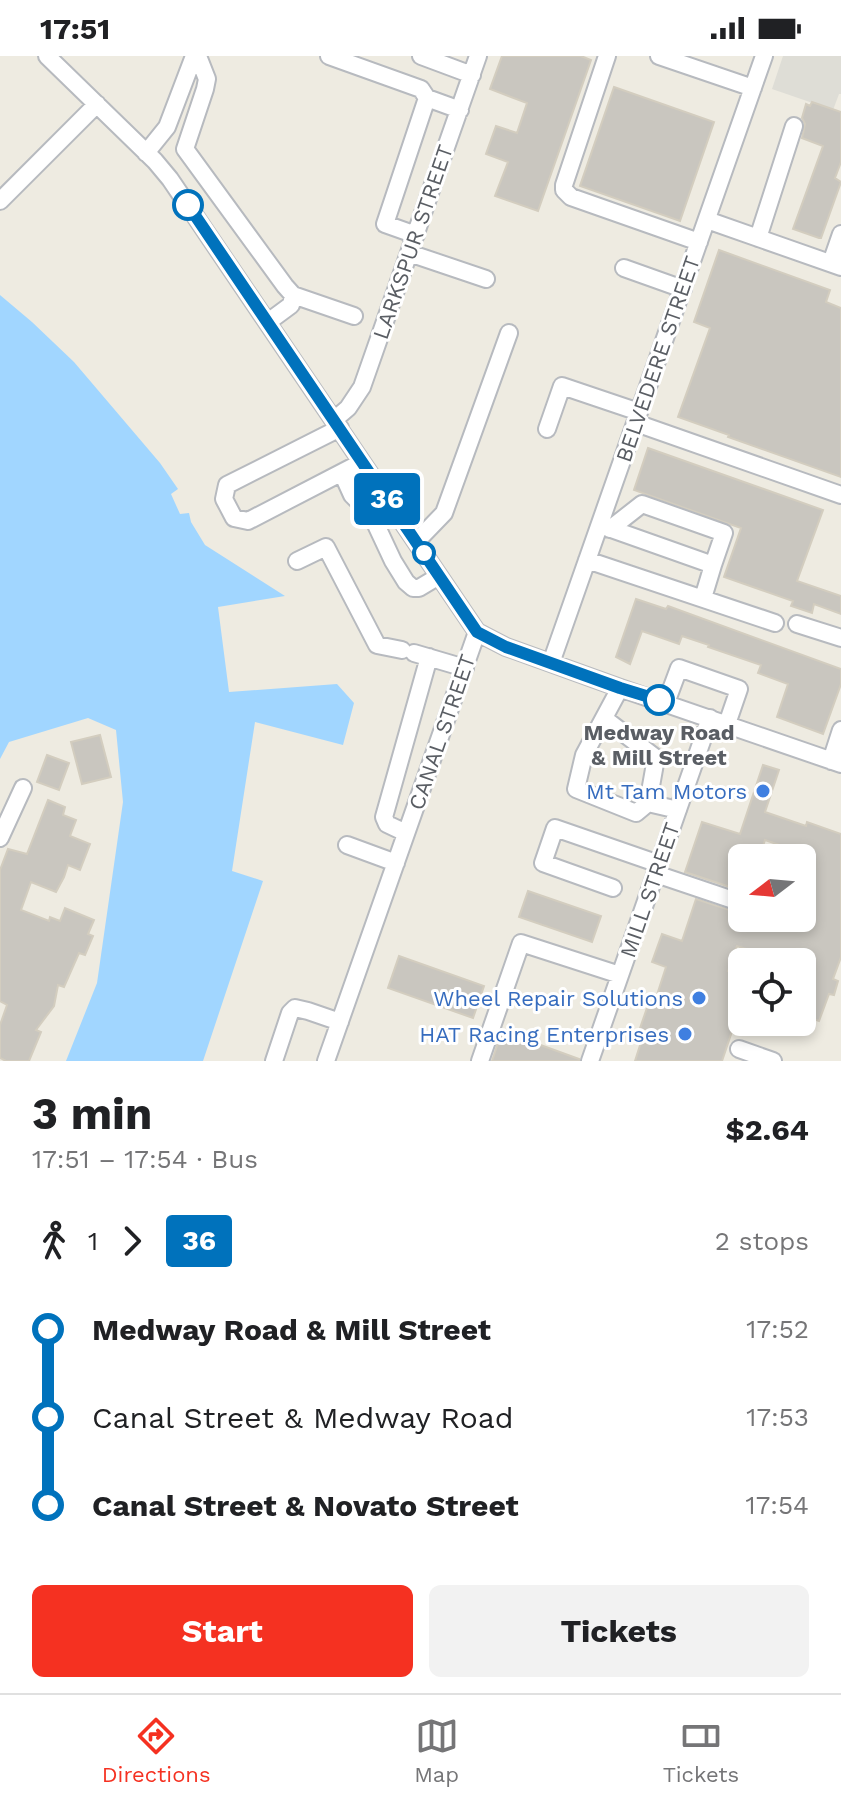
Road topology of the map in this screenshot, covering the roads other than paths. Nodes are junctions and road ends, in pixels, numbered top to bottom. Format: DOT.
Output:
graph roads {
  1 [pos="47,56"];
  2 [pos="196,56"];
  3 [pos="213,56"];
  4 [pos="329,56"];
  5 [pos="421,56"];
  6 [pos="478,56"];
  7 [pos="607,56"];
  8 [pos="659,56"];
  9 [pos="764,56"];
  10 [pos="472,75"];
  11 [pos="207,79"];
  12 [pos="753,88"];
  13 [pos="427,98"];
  14 [pos="97,104"];
  15 [pos="460,110"];
  16 [pos="794,126"];
  17 [pos="146,153"];
  18 [pos="0,201"];
  19 [pos="707,220"];
  20 [pos="841,234"];
  21 [pos="416,235"];
  22 [pos="758,238"];
  23 [pos="699,242"];
  24 [pos="409,253"];
  25 [pos="836,265"];
  26 [pos="624,268"];
  27 [pos="486,279"];
  28 [pos="683,289"];
  29 [pos="293,295"];
  30 [pos="354,316"];
  31 [pos="268,322"];
  32 [pos="509,333"];
  33 [pos="638,417"];
  34 [pos="337,424"];
  35 [pos="547,429"];
  36 [pos="362,462"];
  37 [pos="342,473"];
  38 [pos="841,495"];
  39 [pos="605,527"];
  40 [pos="416,542"];
  41 [pos="587,560"];
  42 [pos="297,561"];
  43 [pos="713,565"];
  44 [pos="439,576"];
  45 [pos="703,598"];
  46 [pos="775,623"];
  47 [pos="797,624"];
  48 [pos="477,632"];
  49 [pos="841,638"];
  50 [pos="415,653"];
  51 [pos="551,663"];
  52 [pos="465,668"];
  53 [pos="620,688"];
  54 [pos="666,703"];
  55 [pos="605,719"];
  56 [pos="718,721"];
  57 [pos="841,730"];
  58 [pos="836,762"];
  59 [pos="23,788"];
  60 [pos="648,803"];
  61 [pos="678,810"];
  62 [pos="406,833"];
  63 [pos="0,838"];
  64 [pos="347,845"];
  65 [pos="396,863"];
  66 [pos="657,869"];
  67 [pos="613,888"];
  68 [pos="728,897"];
  69 [pos="620,975"];
  70 [pos="340,1022"];
  71 [pos="739,1049"];
  72 [pos="274,1061"];
  73 [pos="326,1061"];
  74 [pos="480,1061"];
  75 [pos="590,1061"];
  76 [pos="773,1061"];
  1 -- 14 [label="street, CANAL STREET"];
  2 -- 11 [label="street"];
  2 -- 17 [label="street"];
  3 -- 11 [label="street"];
  4 -- 13 [label="street"];
  5 -- 10 [label="street"];
  6 -- 10 [label="street, LARKSPUR STREET"];
  7 -- 23 [label="street"];
  8 -- 12 [label="street"];
  9 -- 12 [label="street, BELVEDERE STREET"];
  10 -- 15 [label="street, LARKSPUR STREET"];
  11 -- 29 [label="street"];
  12 -- 19 [label="street, BELVEDERE STREET"];
  13 -- 15 [label="street"];
  13 -- 21 [label="street"];
  14 -- 17 [label="street, CANAL STREET"];
  14 -- 18 [label="street"];
  15 -- 21 [label="street, LARKSPUR STREET"];
  16 -- 22 [label="street"];
  17 -- 31 [label="street, CANAL STREET"];
  19 -- 22 [label="street"];
  19 -- 23 [label="street, BELVEDERE STREET"];
  20 -- 25 [label="street"];
  21 -- 24 [label="street, LARKSPUR STREET"];
  22 -- 25 [label="street"];
  23 -- 28 [label="street, BELVEDERE STREET"];
  24 -- 27 [label="street"];
  24 -- 34 [label="street, LARKSPUR STREET"];
  26 -- 28 [label="street"];
  28 -- 33 [label="street, BELVEDERE STREET"];
  29 -- 30 [label="street"];
  29 -- 31 [label="street"];
  31 -- 34 [label="street, CANAL STREET"];
  32 -- 40 [label="street"];
  33 -- 35 [label="street"];
  33 -- 38 [label="street"];
  33 -- 39 [label="street, BELVEDERE STREET"];
  34 -- 36 [label="street, CANAL STREET"];
  34 -- 37 [label="street"];
  36 -- 37 [label="street"];
  36 -- 40 [label="street, CANAL STREET"];
  37 -- 44 [label="street"];
  39 -- 41 [label="street, BELVEDERE STREET"];
  39 -- 43 [label="street"];
  39 -- 43 [label="street"];
  40 -- 44 [label="street, CANAL STREET"];
  41 -- 45 [label="street"];
  41 -- 51 [label="street, BELVEDERE STREET"];
  42 -- 50 [label="street"];
  43 -- 45 [label="street"];
  44 -- 48 [label="street, CANAL STREET"];
  45 -- 46 [label="street"];
  47 -- 49 [label="street"];
  48 -- 51 [label="street"];
  48 -- 52 [label="street, CANAL STREET"];
  50 -- 52 [label="street"];
  50 -- 62 [label="street"];
  51 -- 53 [label="street"];
  52 -- 62 [label="street, CANAL STREET"];
  53 -- 54 [label="street"];
  53 -- 55 [label="street"];
  54 -- 56 [label="street"];
  54 -- 56 [label="street, MILL STREET"];
  55 -- 60 [label="street"];
  55 -- 60 [label="street"];
  56 -- 58 [label="street"];
  56 -- 61 [label="street, MILL STREET"];
  57 -- 58 [label="street"];
  59 -- 63 [label="street"];
  60 -- 61 [label="street"];
  61 -- 66 [label="street, MILL STREET"];
  62 -- 65 [label="street, CANAL STREET"];
  64 -- 65 [label="street"];
  65 -- 70 [label="street, CANAL STREET"];
  66 -- 67 [label="street"];
  66 -- 68 [label="street"];
  66 -- 69 [label="street, MILL STREET"];
  69 -- 74 [label="street"];
  69 -- 75 [label="street, MILL STREET"];
  70 -- 72 [label="street"];
  70 -- 73 [label="street, CANAL STREET"];
  71 -- 76 [label="street"];
}
